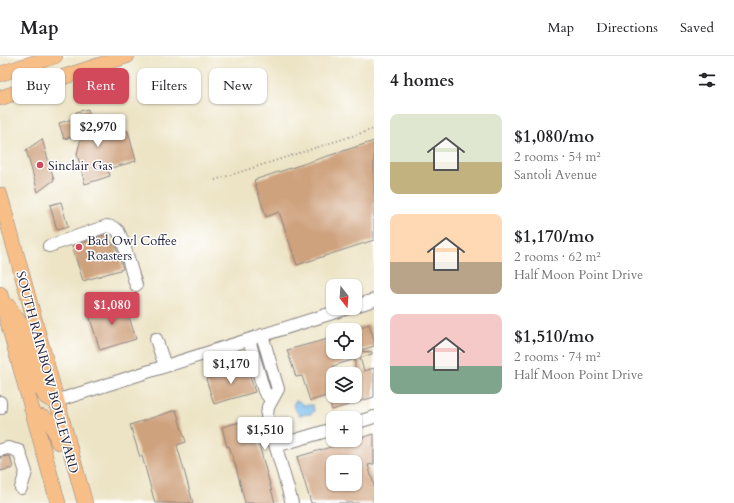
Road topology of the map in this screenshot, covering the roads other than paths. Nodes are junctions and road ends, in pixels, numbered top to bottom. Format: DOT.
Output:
graph roads {
  1 [pos="55,56"];
  2 [pos="127,56"];
  3 [pos="0,74"];
  4 [pos="0,98"];
  5 [pos="0,195"];
  6 [pos="49,246"];
  7 [pos="136,286"];
  8 [pos="0,294"];
  9 [pos="374,300"];
  10 [pos="362,304"];
  11 [pos="326,315"];
  12 [pos="262,335"];
  13 [pos="156,339"];
  14 [pos="249,340"];
  15 [pos="165,366"];
  16 [pos="271,400"];
  17 [pos="56,401"];
  18 [pos="0,402"];
  19 [pos="0,408"];
  20 [pos="35,416"];
  21 [pos="374,417"];
  22 [pos="362,421"];
  23 [pos="326,432"];
  24 [pos="276,446"];
  25 [pos="0,450"];
  26 [pos="77,475"];
  27 [pos="21,488"];
  28 [pos="58,503"];
  29 [pos="85,503"];
  30 [pos="292,503"];
  1 -- 3 [label="main road"];
  2 -- 4 [label="main road"];
  5 -- 17 [label="main road, SOUTH RAINBOW BOULEVARD"];
  6 -- 7 [label="street"];
  8 -- 17 [label="main road"];
  8 -- 20 [label="main road, SOUTH RAINBOW BOULEVARD"];
  9 -- 10 [label="street"];
  11 -- 12 [label="street"];
  12 -- 14 [label="street"];
  12 -- 16 [label="street"];
  13 -- 15 [label="street"];
  14 -- 15 [label="street"];
  14 -- 16 [label="street"];
  15 -- 17 [label="street"];
  16 -- 24 [label="street"];
  17 -- 26 [label="main road, SOUTH RAINBOW BOULEVARD"];
  18 -- 19 [label="street"];
  20 -- 26 [label="main road"];
  20 -- 28 [label="main road, SOUTH RAINBOW BOULEVARD"];
  21 -- 22 [label="street"];
  23 -- 24 [label="street"];
  24 -- 30 [label="street"];
  25 -- 27 [label="street"];
  26 -- 29 [label="main road, SOUTH RAINBOW BOULEVARD"];
}
